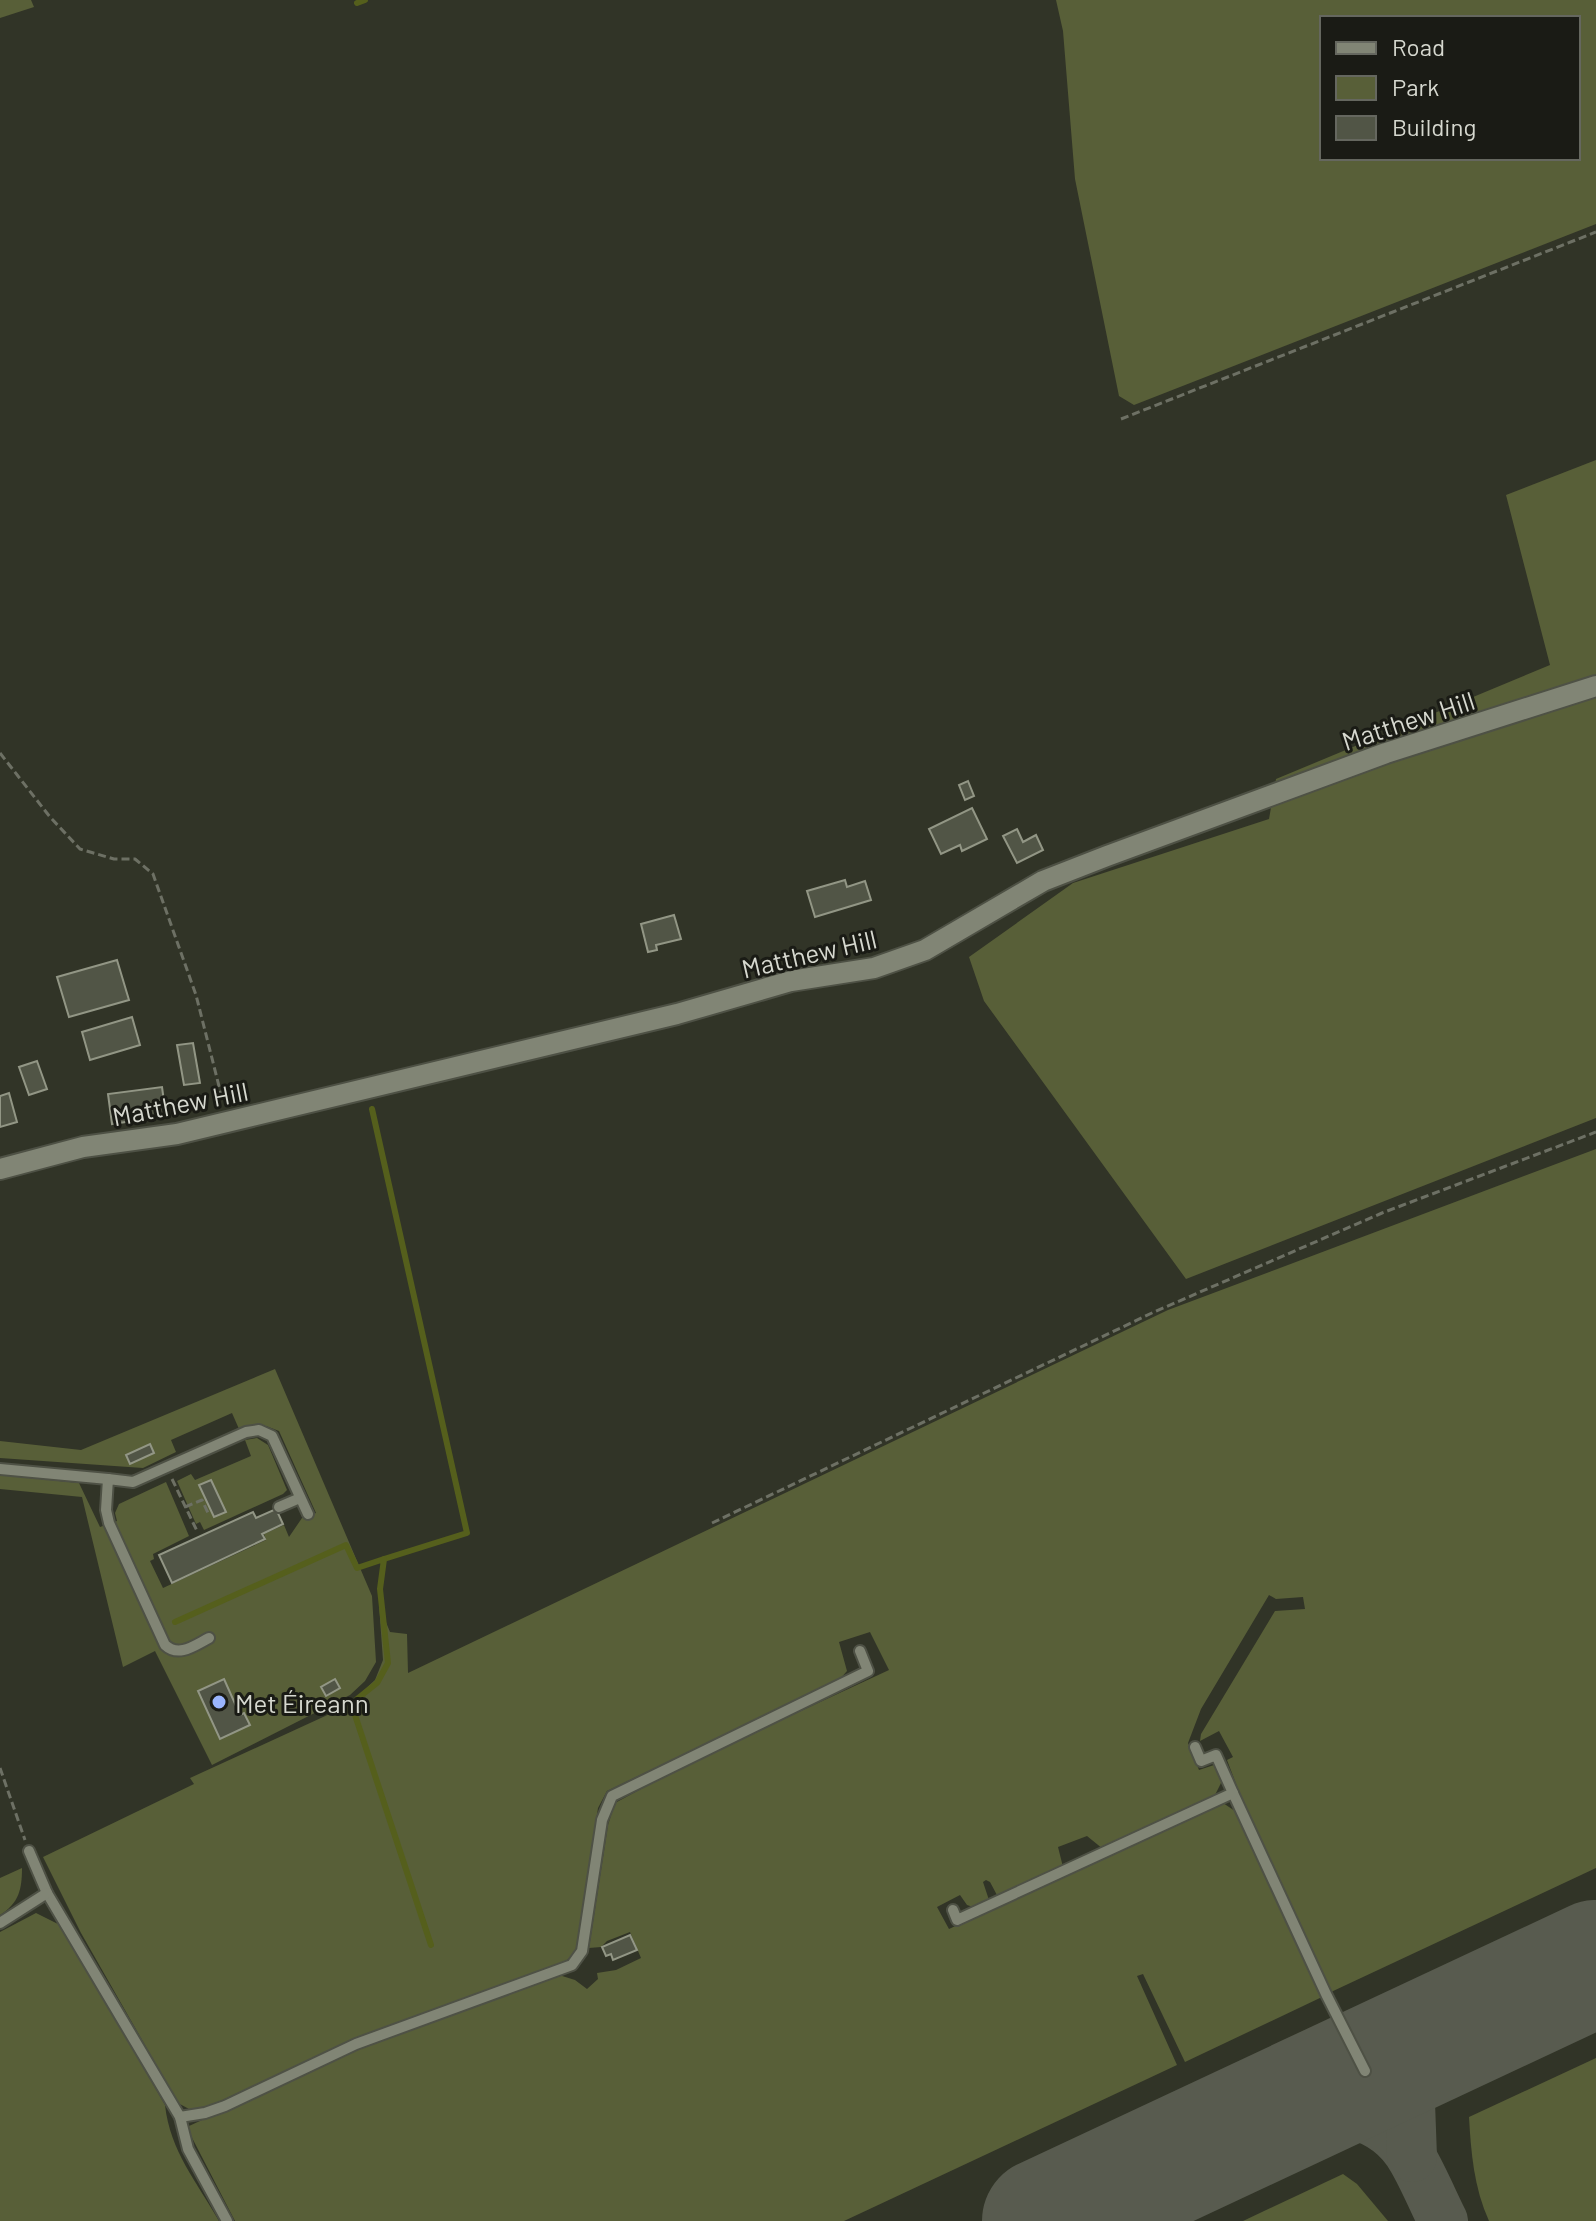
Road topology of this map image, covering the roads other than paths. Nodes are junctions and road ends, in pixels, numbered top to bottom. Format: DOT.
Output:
graph roads {
  1 [pos="1596,686"];
  2 [pos="0,1169"];
  3 [pos="0,1469"];
  4 [pos="108,1479"];
  5 [pos="300,1498"];
  6 [pos="279,1507"];
  7 [pos="308,1514"];
  8 [pos="209,1638"];
  9 [pos="860,1651"];
  10 [pos="1195,1747"];
  11 [pos="1233,1793"];
  12 [pos="29,1851"];
  13 [pos="47,1893"];
  14 [pos="953,1910"];
  15 [pos="0,1923"];
  16 [pos="1365,2071"];
  17 [pos="180,2117"];
  18 [pos="227,2221"];
  1 -- 2 [label="street, Matthew Hill"];
  3 -- 4 [label="lane"];
  4 -- 5 [label="lane"];
  4 -- 8 [label="lane"];
  5 -- 6 [label="lane"];
  5 -- 7 [label="lane"];
  9 -- 17 [label="lane"];
  10 -- 11 [label="lane"];
  11 -- 14 [label="lane"];
  11 -- 16 [label="lane"];
  12 -- 13 [label="lane"];
  13 -- 15 [label="lane"];
  13 -- 17 [label="lane"];
  17 -- 18 [label="lane"];
}
